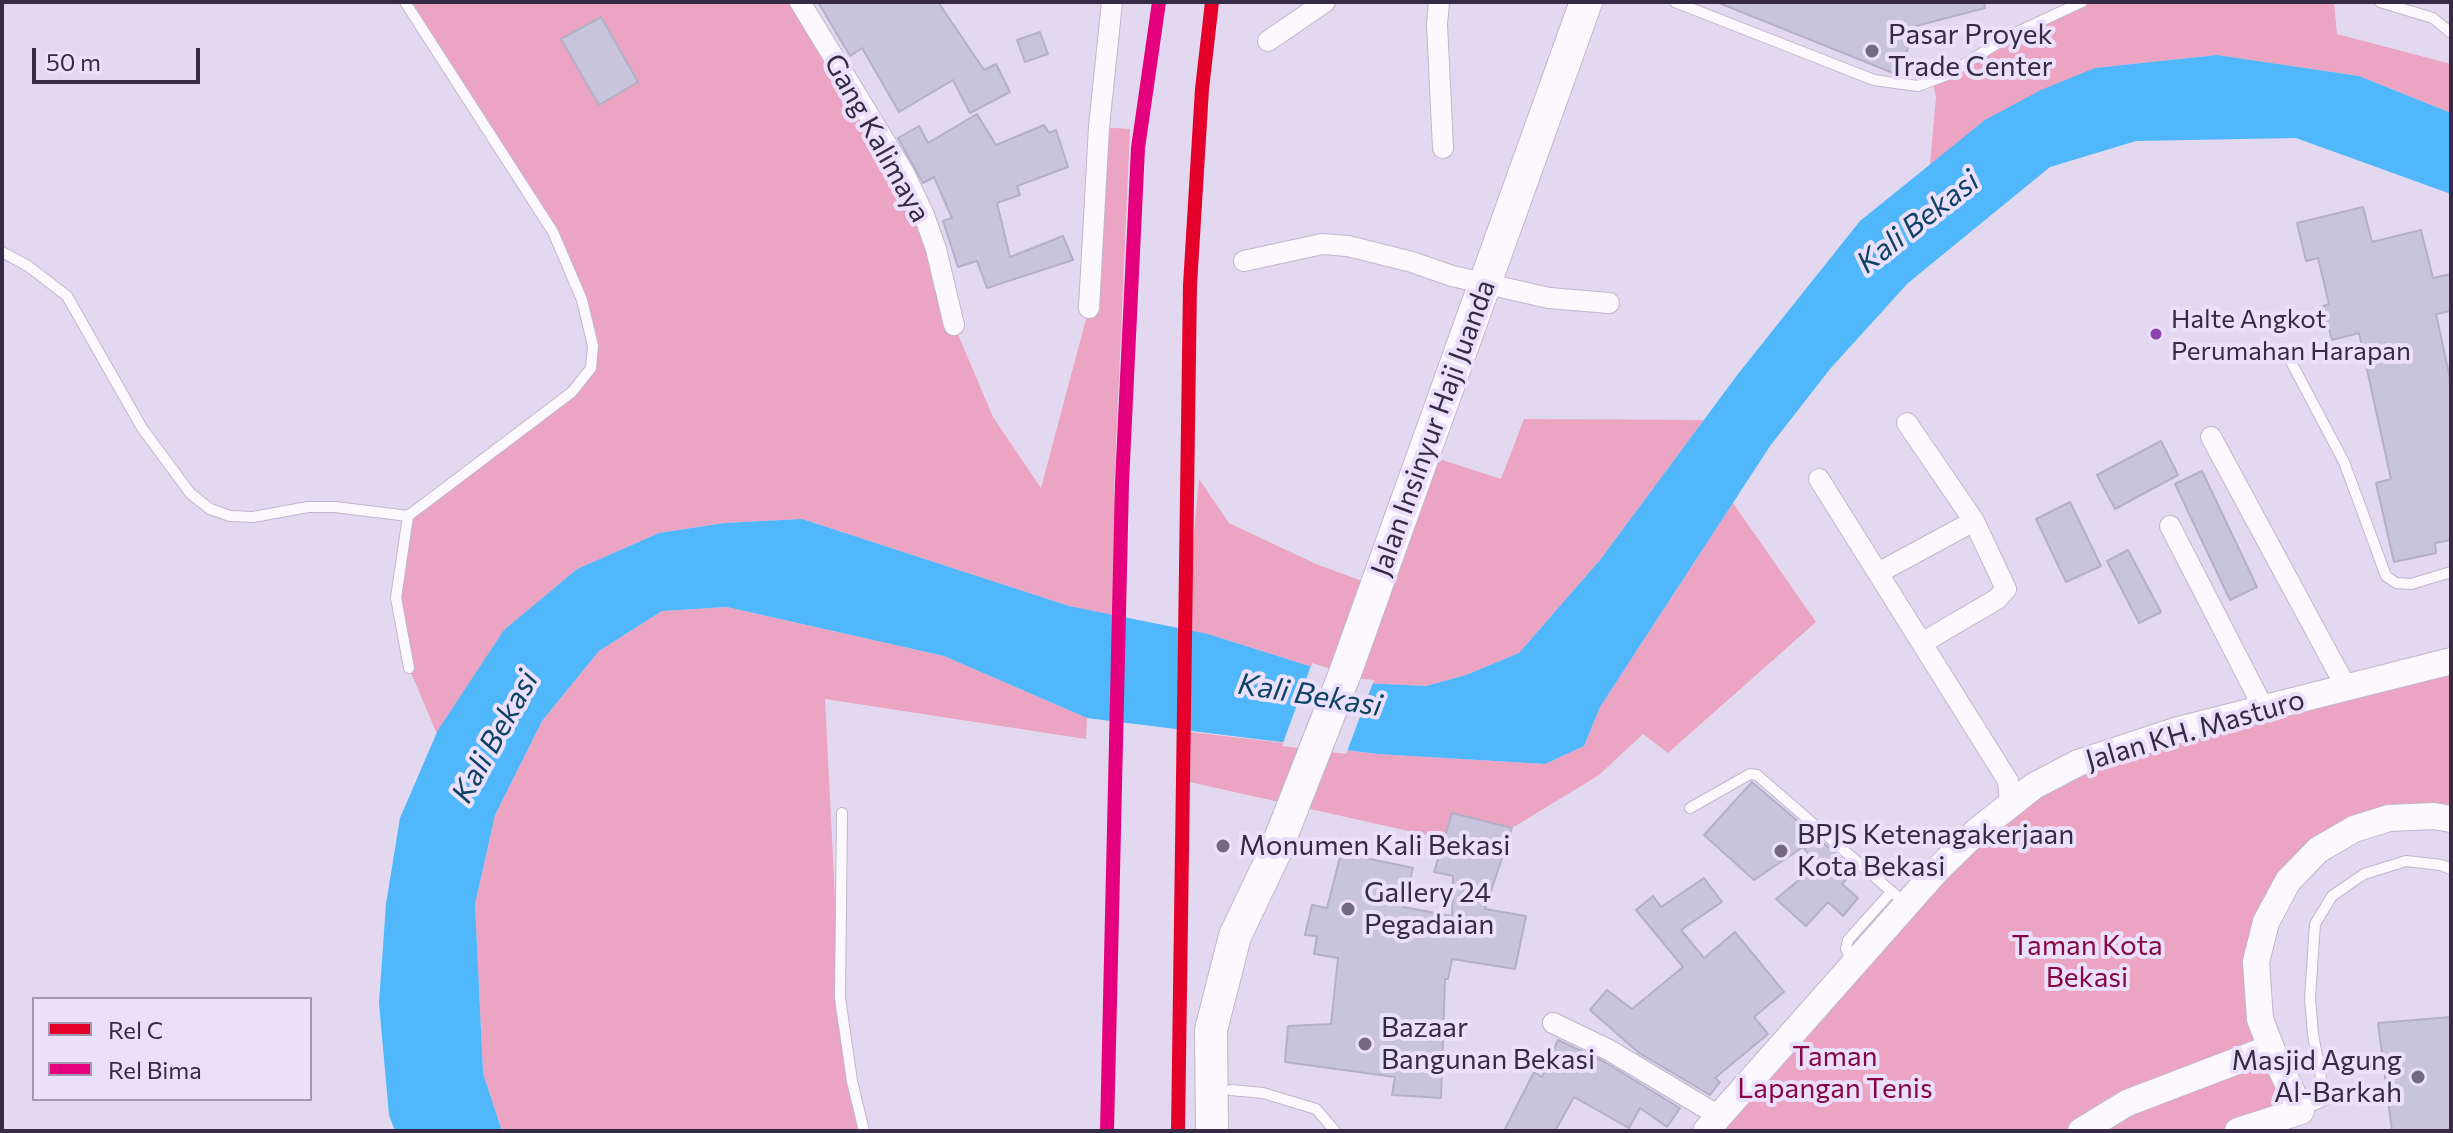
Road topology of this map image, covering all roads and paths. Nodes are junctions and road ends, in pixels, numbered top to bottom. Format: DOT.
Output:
graph roads {
  1 [pos="405,2"];
  2 [pos="800,2"];
  3 [pos="1112,2"];
  4 [pos="1325,2"];
  5 [pos="1439,2"];
  6 [pos="1586,2"];
  7 [pos="2082,2"];
  8 [pos="2380,2"];
  9 [pos="1679,3"];
  10 [pos="2451,33"];
  11 [pos="1268,41"];
  12 [pos="1443,148"];
  13 [pos="2,252"];
  14 [pos="1244,261"];
  15 [pos="1485,283"];
  16 [pos="1609,303"];
  17 [pos="1089,308"];
  18 [pos="954,325"];
  19 [pos="2289,358"];
  20 [pos="1907,423"];
  21 [pos="2211,437"];
  22 [pos="1819,479"];
  23 [pos="408,516"];
  24 [pos="1974,521"];
  25 [pos="2170,526"];
  26 [pos="2451,572"];
  27 [pos="1878,573"];
  28 [pos="1922,643"];
  29 [pos="2451,661"];
  30 [pos="409,668"];
  31 [pos="2346,687"];
  32 [pos="2263,707"];
  33 [pos="2010,803"];
  34 [pos="1690,808"];
  35 [pos="842,813"];
  36 [pos="2451,819"];
  37 [pos="1275,852"];
  38 [pos="2451,869"];
  39 [pos="1899,898"];
  40 [pos="1553,1023"];
  41 [pos="2271,1048"];
  42 [pos="1231,1090"];
  43 [pos="2301,1111"];
  44 [pos="1712,1123"];
  45 [pos="864,1131"];
  46 [pos="1212,1131"];
  47 [pos="1232,1131"];
  48 [pos="1337,1131"];
  49 [pos="2081,1131"];
  50 [pos="2238,1131"];
  1 -- 23 [label="lane"];
  2 -- 18 [label="street, Gang Kalimaya"];
  3 -- 17 [label="street"];
  4 -- 11 [label="street"];
  5 -- 12 [label="street"];
  6 -- 15 [label="main road, Jalan Insinyur Haji Juanda"];
  7 -- 9 [label="lane"];
  8 -- 10 [label="lane"];
  13 -- 23 [label="lane"];
  14 -- 15 [label="street"];
  15 -- 16 [label="street"];
  15 -- 37 [label="main road, Jalan Insinyur Haji Juanda"];
  19 -- 26 [label="lane"];
  20 -- 24 [label="street"];
  21 -- 31 [label="street"];
  22 -- 27 [label="street"];
  23 -- 30 [label="lane"];
  24 -- 27 [label="street"];
  24 -- 28 [label="street"];
  25 -- 32 [label="street"];
  27 -- 28 [label="street"];
  28 -- 33 [label="street"];
  29 -- 31 [label="street, Jalan KH. Masturo"];
  31 -- 32 [label="street, Jalan KH. Masturo"];
  32 -- 33 [label="street, Jalan KH. Masturo"];
  33 -- 39 [label="street, Jalan KH. Masturo"];
  34 -- 39 [label="lane"];
  35 -- 45 [label="lane"];
  36 -- 41 [label="street"];
  37 -- 42 [label="main road, Jalan Insinyur Haji Juanda"];
  37 -- 46 [label="main road, Jalan Insinyur Haji Juanda"];
  38 -- 43 [label="lane"];
  39 -- 44 [label="street, Jalan KH. Masturo"];
  40 -- 44 [label="street"];
  41 -- 43 [label="street"];
  41 -- 49 [label="street"];
  42 -- 47 [label="main road, Jalan Insinyur Haji Juanda"];
  42 -- 48 [label="lane"];
  43 -- 50 [label="street"];
}
